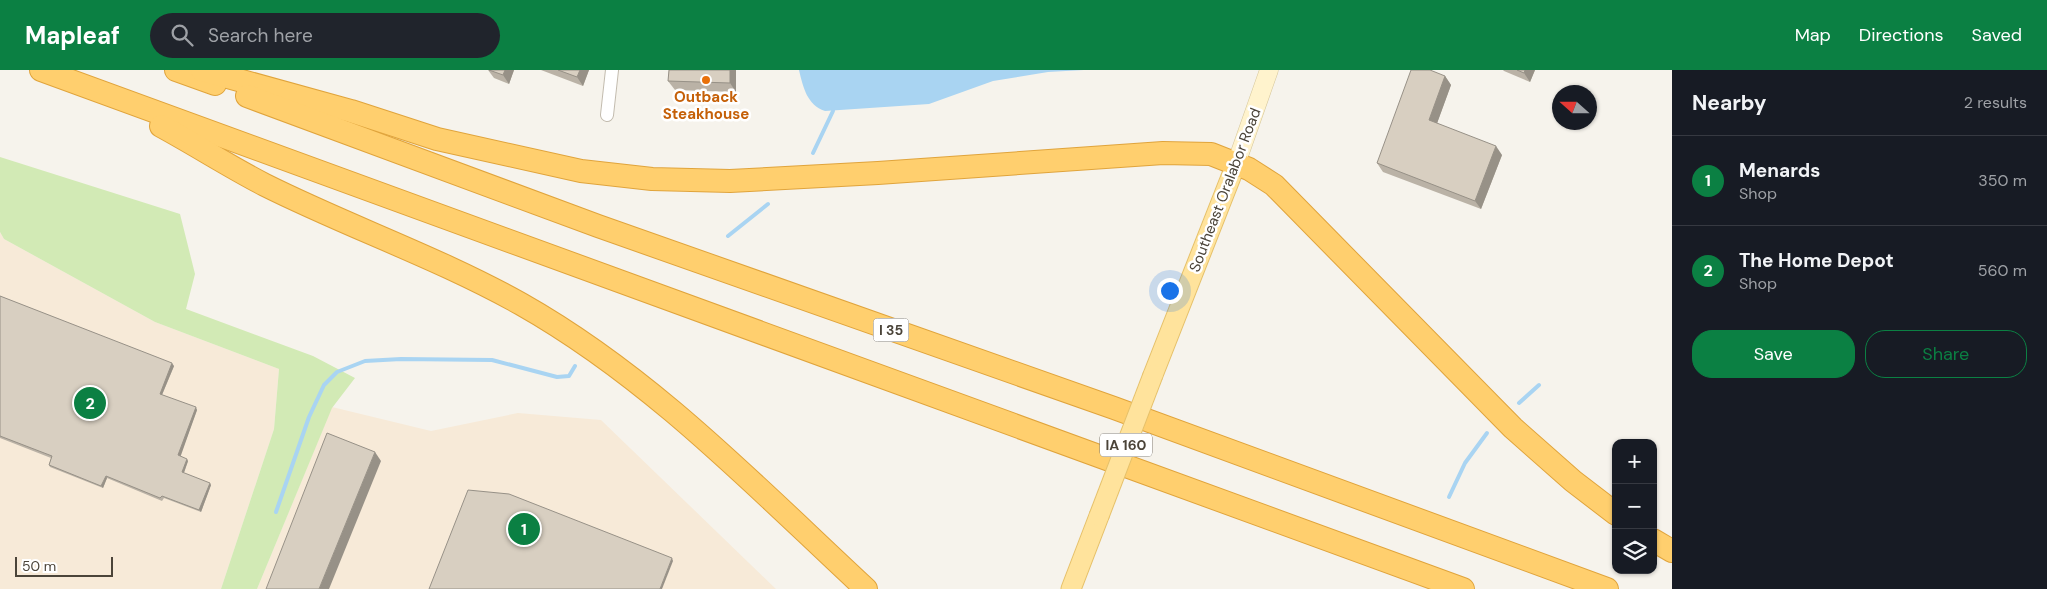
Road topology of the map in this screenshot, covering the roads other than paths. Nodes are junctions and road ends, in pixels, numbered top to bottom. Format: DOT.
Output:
graph roads {
  1 [pos="41,70"];
  2 [pos="176,70"];
  3 [pos="202,70"];
  4 [pos="612,70"];
  5 [pos="1270,70"];
  6 [pos="106,95"];
  7 [pos="607,114"];
  8 [pos="1236,164"];
  9 [pos="1612,511"];
  10 [pos="1657,542"];
  11 [pos="1672,551"];
  12 [pos="866,589"];
  13 [pos="1071,589"];
  14 [pos="1463,589"];
  15 [pos="1607,589"];
  1 -- 6 [label="highway"];
  2 -- 15 [label="highway, I 35"];
  3 -- 8 [label="highway"];
  4 -- 7 [label="street"];
  5 -- 8 [label="main road, Southeast Oralabor Road"];
  6 -- 12 [label="highway"];
  6 -- 14 [label="highway"];
  8 -- 9 [label="highway"];
  8 -- 13 [label="main road, Southeast Oralabor Road / IA 160, bridge"];
  10 -- 11 [label="highway"];
}
